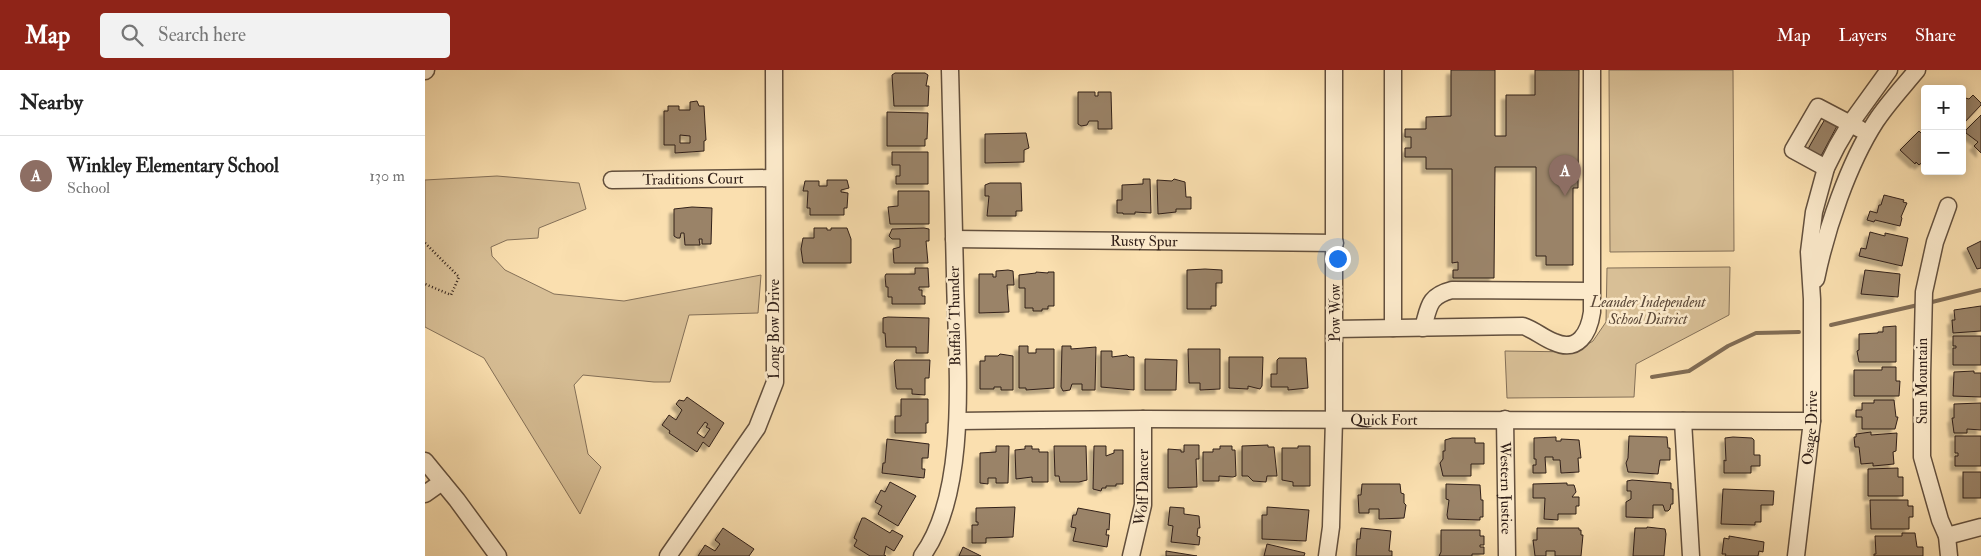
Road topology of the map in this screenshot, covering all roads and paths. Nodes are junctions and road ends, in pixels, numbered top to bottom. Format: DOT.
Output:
graph roads {
  1 [pos="774,70"];
  2 [pos="950,70"];
  3 [pos="1334,70"];
  4 [pos="1393,70"];
  5 [pos="1592,70"];
  6 [pos="1889,70"];
  7 [pos="1917,70"];
  8 [pos="1850,124"];
  9 [pos="1869,134"];
  10 [pos="1826,168"];
  11 [pos="773,178"];
  12 [pos="612,180"];
  13 [pos="1947,206"];
  14 [pos="954,239"];
  15 [pos="425,243"];
  16 [pos="1335,243"];
  17 [pos="425,284"];
  18 [pos="1591,291"];
  19 [pos="1812,299"];
  20 [pos="1335,328"];
  21 [pos="1393,328"];
  22 [pos="1423,328"];
  23 [pos="1143,418"];
  24 [pos="1334,419"];
  25 [pos="1505,419"];
  26 [pos="958,421"];
  27 [pos="1683,421"];
  28 [pos="1812,421"];
  29 [pos="425,461"];
  30 [pos="442,482"];
  31 [pos="425,494"];
  32 [pos="1981,527"];
  33 [pos="1947,536"];
  34 [pos="498,556"];
  35 [pos="667,556"];
  36 [pos="922,556"];
  37 [pos="1131,556"];
  38 [pos="1327,556"];
  39 [pos="1507,556"];
  40 [pos="1691,556"];
  41 [pos="1795,556"];
  42 [pos="1949,556"];
  1 -- 11 [label="street, Long Bow Drive"];
  2 -- 14 [label="street, Buffalo Thunder"];
  3 -- 16 [label="street, Pow Wow"];
  4 -- 21 [label="street"];
  5 -- 18 [label="street"];
  6 -- 8 [label="street, Osage Drive"];
  7 -- 9 [label="street, Osage Drive"];
  8 -- 9 [label="street"];
  8 -- 10 [label="street, Osage Drive"];
  8 -- 10 [label="street"];
  9 -- 19 [label="street, Osage Drive"];
  10 -- 19 [label="street, Osage Drive"];
  11 -- 12 [label="street, Traditions Court"];
  11 -- 35 [label="street, Long Bow Drive"];
  13 -- 33 [label="street, Sun Mountain"];
  14 -- 16 [label="street, Rusty Spur"];
  14 -- 26 [label="street, Buffalo Thunder"];
  15 -- 17 [label="path"];
  16 -- 20 [label="street, Pow Wow"];
  18 -- 22 [label="street"];
  18 -- 22 [label="street"];
  19 -- 28 [label="street, Osage Drive"];
  20 -- 21 [label="street"];
  20 -- 24 [label="street, Pow Wow"];
  21 -- 22 [label="street"];
  23 -- 24 [label="street, Quick Fort"];
  23 -- 26 [label="street, Quick Fort"];
  23 -- 37 [label="street, Wolf Dancer"];
  24 -- 25 [label="street, Quick Fort"];
  24 -- 38 [label="street, Pow Wow"];
  25 -- 27 [label="street, Quick Fort"];
  25 -- 39 [label="street, Western Justice"];
  26 -- 36 [label="street, Buffalo Thunder"];
  27 -- 28 [label="street, Quick Fort"];
  27 -- 40 [label="street"];
  28 -- 41 [label="street, Osage Drive"];
  29 -- 30 [label="street"];
  30 -- 31 [label="street"];
  30 -- 34 [label="street"];
  32 -- 33 [label="street"];
  33 -- 42 [label="street, Sun Mountain"];
}
